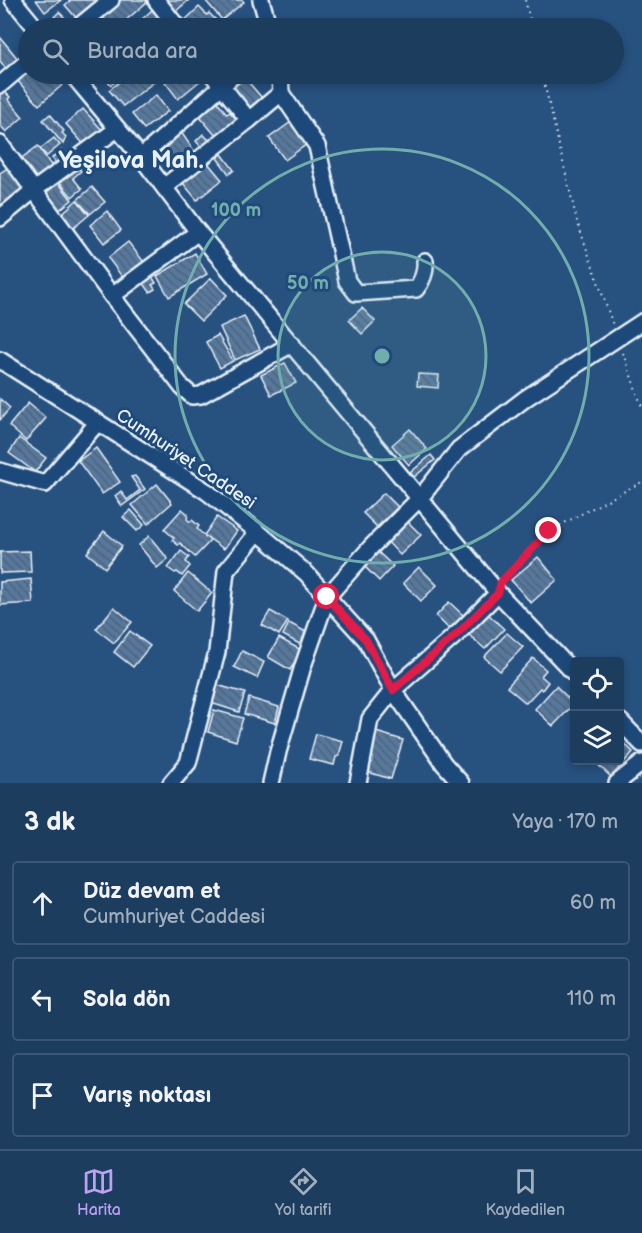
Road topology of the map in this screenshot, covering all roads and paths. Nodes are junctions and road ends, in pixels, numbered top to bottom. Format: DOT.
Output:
graph roads {
  1 [pos="13,0"];
  2 [pos="111,0"];
  3 [pos="156,0"];
  4 [pos="261,0"];
  5 [pos="525,0"];
  6 [pos="28,18"];
  7 [pos="89,18"];
  8 [pos="170,18"];
  9 [pos="266,18"];
  10 [pos="530,18"];
  11 [pos="18,70"];
  12 [pos="80,84"];
  13 [pos="212,84"];
  14 [pos="221,84"];
  15 [pos="281,84"];
  16 [pos="544,84"];
  17 [pos="0,85"];
  18 [pos="281,93"];
  19 [pos="249,120"];
  20 [pos="117,129"];
  21 [pos="0,144"];
  22 [pos="141,157"];
  23 [pos="164,187"];
  24 [pos="34,189"];
  25 [pos="0,218"];
  26 [pos="198,232"];
  27 [pos="425,261"];
  28 [pos="112,296"];
  29 [pos="642,322"];
  30 [pos="617,337"];
  31 [pos="292,344"];
  32 [pos="0,360"];
  33 [pos="642,407"];
  34 [pos="98,422"];
  35 [pos="0,471"];
  36 [pos="642,482"];
  37 [pos="420,498"];
  38 [pos="258,532"];
  39 [pos="498,593"];
  40 [pos="327,597"];
  41 [pos="570,669"];
  42 [pos="393,690"];
  43 [pos="624,725"];
  44 [pos="642,744"];
  45 [pos="642,763"];
  46 [pos="171,783"];
  47 [pos="271,783"];
  48 [pos="358,783"];
  49 [pos="461,783"];
  50 [pos="616,783"];
  1 -- 6 [label="street"];
  2 -- 7 [label="street"];
  3 -- 8 [label="street"];
  4 -- 9 [label="street"];
  5 -- 10 [label="path"];
  11 -- 17 [label="street"];
  12 -- 20 [label="street"];
  13 -- 22 [label="street"];
  14 -- 19 [label="street"];
  15 -- 18 [label="street"];
  16 -- 30 [label="path"];
  18 -- 19 [label="street"];
  18 -- 27 [label="street"];
  19 -- 23 [label="street"];
  20 -- 22 [label="street"];
  20 -- 24 [label="street"];
  21 -- 24 [label="street"];
  22 -- 23 [label="street"];
  23 -- 26 [label="street"];
  24 -- 25 [label="street"];
  24 -- 28 [label="street"];
  26 -- 28 [label="street"];
  26 -- 31 [label="street"];
  28 -- 31 [label="street"];
  29 -- 30 [label="street"];
  30 -- 33 [label="path"];
  30 -- 37 [label="street"];
  31 -- 37 [label="street"];
  32 -- 34 [label="street, Cumhuriyet Caddesi"];
  34 -- 35 [label="street"];
  34 -- 38 [label="street, Cumhuriyet Caddesi"];
  36 -- 39 [label="path"];
  37 -- 39 [label="street"];
  37 -- 40 [label="street"];
  38 -- 40 [label="street, Cumhuriyet Caddesi"];
  38 -- 46 [label="street"];
  39 -- 41 [label="street"];
  39 -- 42 [label="street"];
  40 -- 42 [label="street, Cumhuriyet Caddesi"];
  40 -- 47 [label="street"];
  42 -- 48 [label="street"];
  42 -- 49 [label="street, Cumhuriyet Caddesi"];
  43 -- 44 [label="street"];
  45 -- 50 [label="street"];
}
